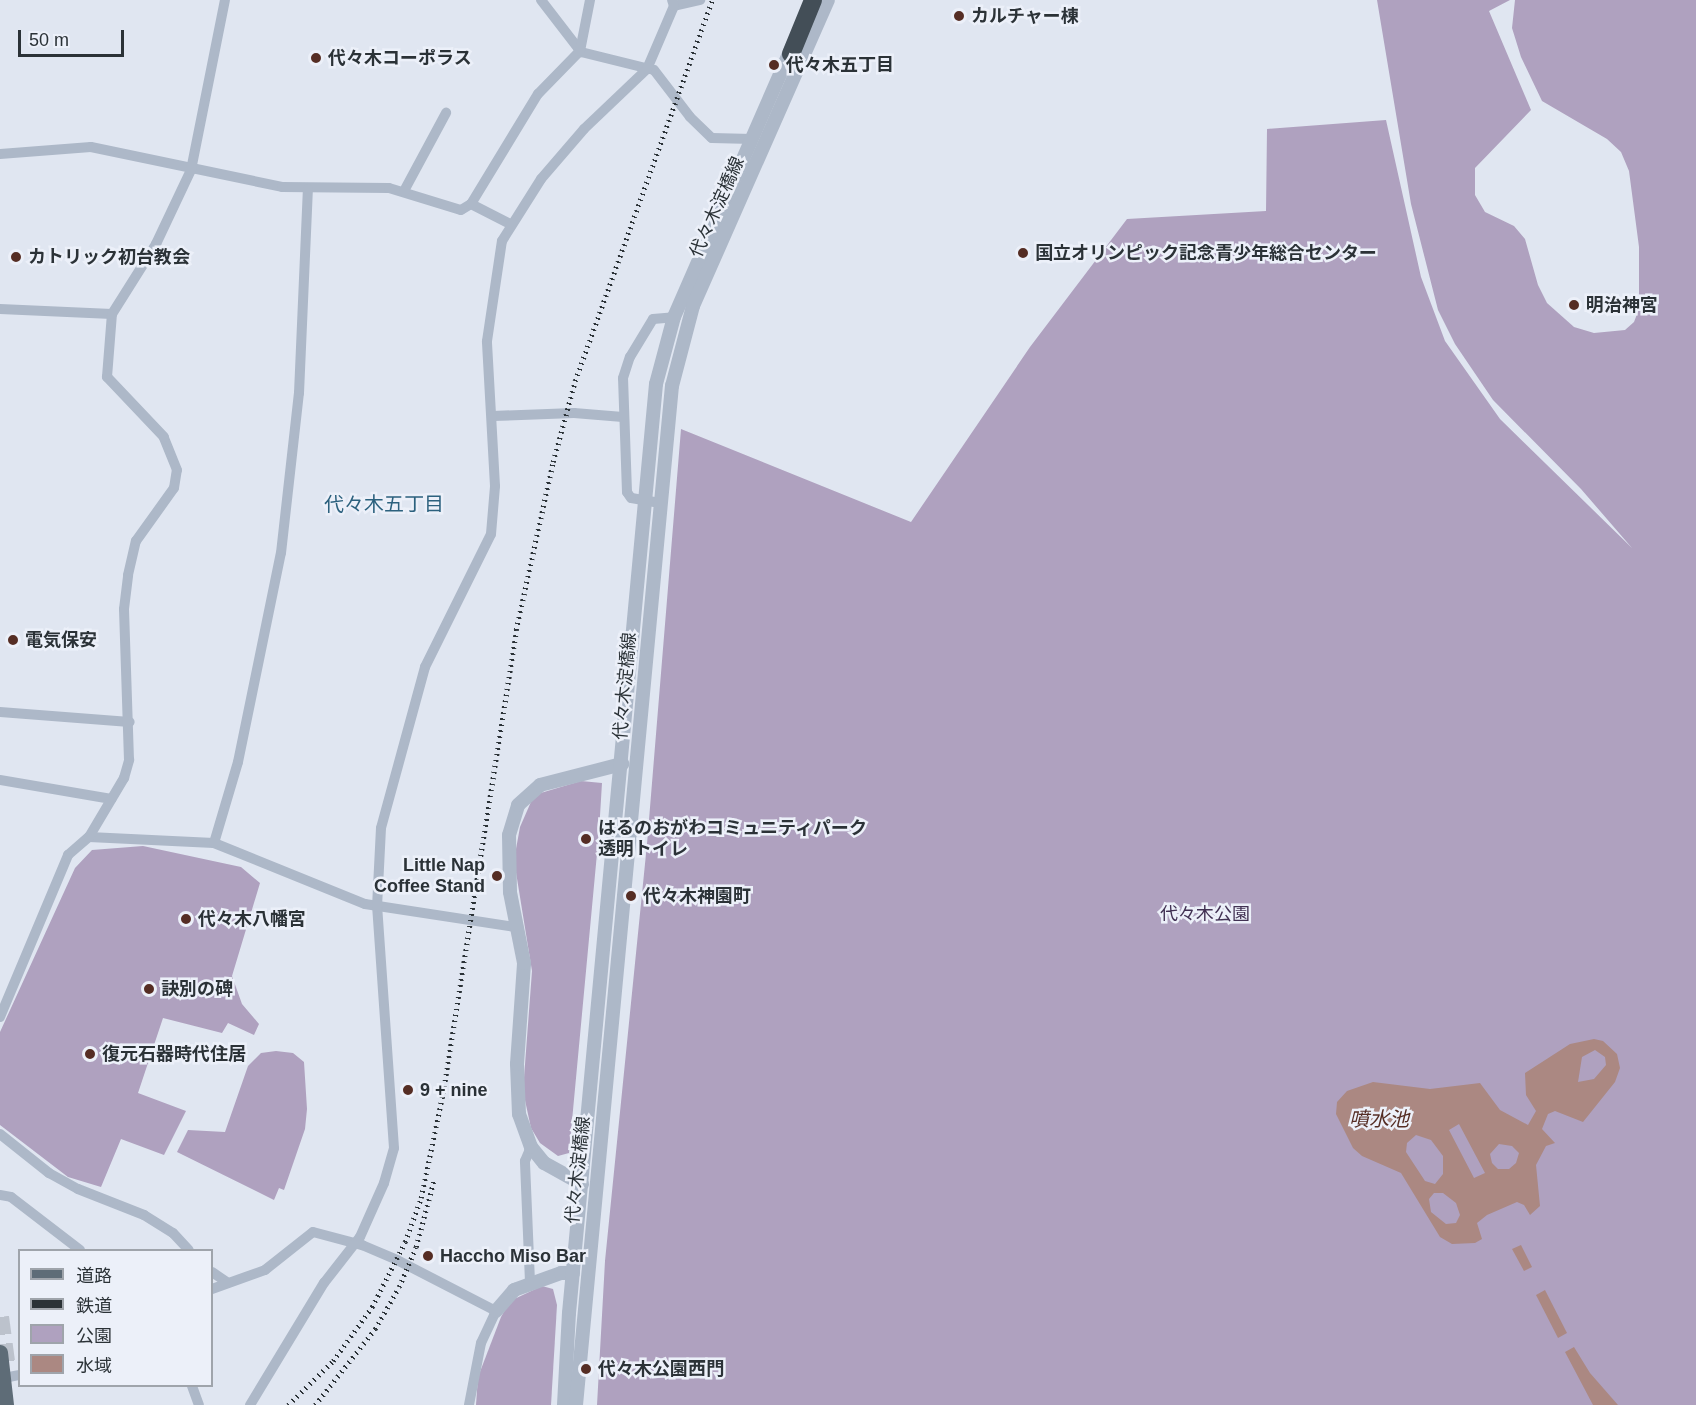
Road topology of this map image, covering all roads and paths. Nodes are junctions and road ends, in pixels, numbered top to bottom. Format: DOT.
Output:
graph roads {
  1 [pos="225,0"];
  2 [pos="541,0"];
  3 [pos="590,0"];
  4 [pos="700,0"];
  5 [pos="806,0"];
  6 [pos="813,0"];
  7 [pos="828,0"];
  8 [pos="673,3"];
  9 [pos="580,51"];
  10 [pos="791,54"];
  11 [pos="647,69"];
  12 [pos="446,113"];
  13 [pos="752,139"];
  14 [pos="0,154"];
  15 [pos="191,170"];
  16 [pos="308,189"];
  17 [pos="404,191"];
  18 [pos="471,204"];
  19 [pos="510,224"];
  20 [pos="0,309"];
  21 [pos="112,314"];
  22 [pos="674,317"];
  23 [pos="493,416"];
  24 [pos="623,417"];
  25 [pos="643,501"];
  26 [pos="660,503"];
  27 [pos="0,712"];
  28 [pos="130,722"];
  29 [pos="622,764"];
  30 [pos="0,780"];
  31 [pos="111,799"];
  32 [pos="90,837"];
  33 [pos="214,843"];
  34 [pos="378,907"];
  35 [pos="516,927"];
  36 [pos="0,1017"];
  37 [pos="0,1134"];
  38 [pos="531,1147"];
  39 [pos="582,1184"];
  40 [pos="0,1195"];
  41 [pos="354,1243"];
  42 [pos="77,1249"];
  43 [pos="187,1249"];
  44 [pos="213,1273"];
  45 [pos="573,1273"];
  46 [pos="227,1282"];
  47 [pos="530,1282"];
  48 [pos="213,1289"];
  49 [pos="496,1311"];
  50 [pos="0,1352"];
  51 [pos="18,1375"];
  52 [pos="4,1378"];
  53 [pos="192,1387"];
  54 [pos="6,1405"];
  55 [pos="199,1405"];
  56 [pos="250,1405"];
  57 [pos="469,1405"];
  58 [pos="564,1405"];
  59 [pos="576,1405"];
  1 -- 15 [label="street"];
  2 -- 9 [label="street"];
  3 -- 9 [label="street"];
  4 -- 8 [label="street"];
  5 -- 10 [label="street, 代々木淀橋線"];
  6 -- 10 [label="highway"];
  7 -- 26 [label="street, 代々木淀橋線"];
  8 -- 11 [label="street"];
  9 -- 11 [label="street"];
  9 -- 18 [label="street"];
  10 -- 13 [label="street, 代々木淀橋線"];
  11 -- 13 [label="street"];
  11 -- 19 [label="street"];
  12 -- 17 [label="street"];
  13 -- 22 [label="street, 代々木淀橋線"];
  14 -- 15 [label="street"];
  15 -- 16 [label="street"];
  15 -- 21 [label="street"];
  16 -- 17 [label="street"];
  16 -- 33 [label="street"];
  17 -- 18 [label="street"];
  18 -- 19 [label="street"];
  19 -- 23 [label="street"];
  20 -- 21 [label="street"];
  21 -- 28 [label="street"];
  22 -- 24 [label="street"];
  22 -- 25 [label="street, 代々木淀橋線"];
  23 -- 24 [label="street"];
  23 -- 34 [label="street"];
  24 -- 25 [label="street"];
  25 -- 26 [label="street"];
  25 -- 29 [label="street, 代々木淀橋線"];
  26 -- 59 [label="street, 代々木淀橋線"];
  27 -- 28 [label="street"];
  28 -- 31 [label="street"];
  29 -- 35 [label="street"];
  29 -- 39 [label="street, 代々木淀橋線"];
  30 -- 31 [label="street"];
  31 -- 32 [label="street"];
  32 -- 33 [label="street"];
  32 -- 36 [label="street"];
  33 -- 34 [label="street"];
  34 -- 35 [label="street"];
  34 -- 41 [label="street"];
  35 -- 38 [label="street"];
  37 -- 43 [label="street"];
  38 -- 39 [label="street"];
  38 -- 47 [label="street"];
  39 -- 45 [label="street, 代々木淀橋線"];
  40 -- 42 [label="street"];
  41 -- 46 [label="street"];
  41 -- 49 [label="street"];
  41 -- 56 [label="street"];
  44 -- 46 [label="street"];
  45 -- 47 [label="street"];
  45 -- 58 [label="street, 代々木淀橋線"];
  46 -- 48 [label="street"];
  47 -- 49 [label="street"];
  49 -- 57 [label="street"];
  50 -- 52 [label="main road"];
  51 -- 52 [label="street"];
  52 -- 54 [label="main road"];
  53 -- 55 [label="street"];
}
